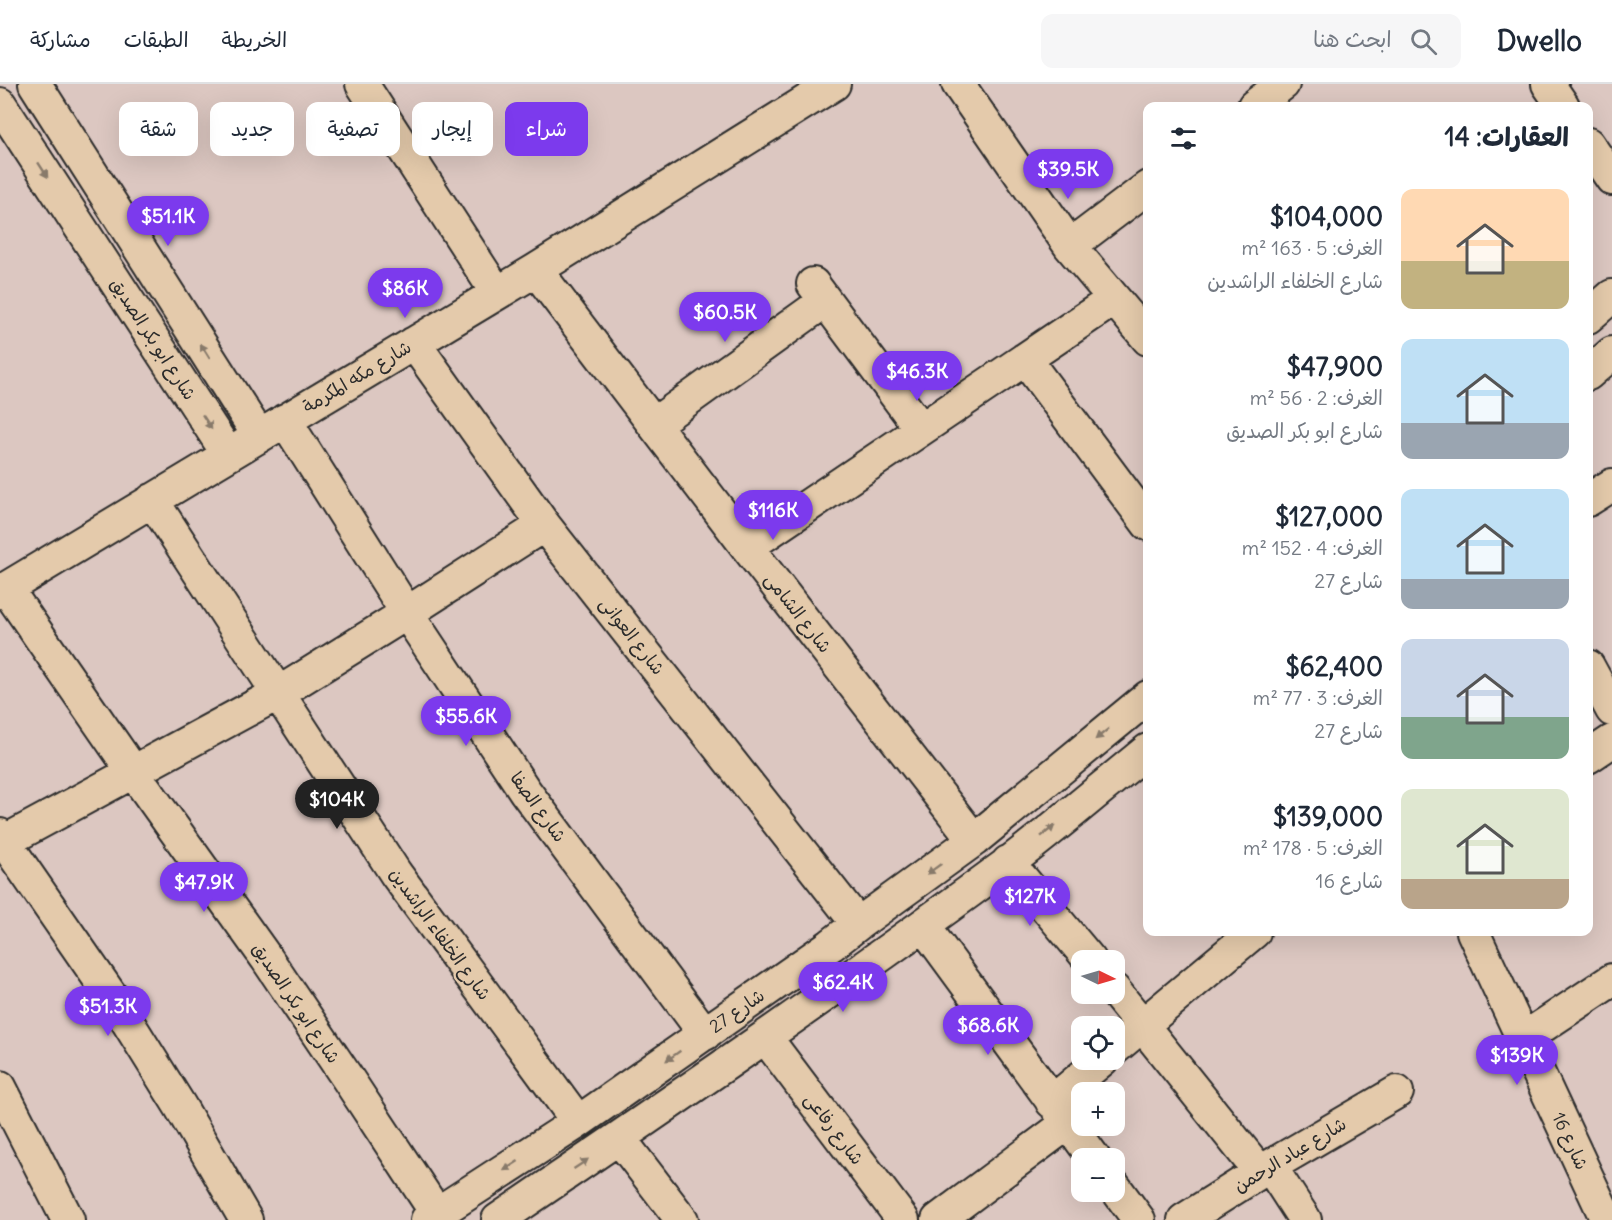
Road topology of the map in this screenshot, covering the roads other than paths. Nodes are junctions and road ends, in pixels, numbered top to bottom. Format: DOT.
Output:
graph roads {
  1 [pos="35,84"];
  2 [pos="362,84"];
  3 [pos="834,84"];
  4 [pos="958,84"];
  5 [pos="1283,84"];
  6 [pos="1548,84"];
  7 [pos="1259,102"];
  8 [pos="1560,102"];
  9 [pos="0,104"];
  10 [pos="1593,151"];
  11 [pos="1612,178"];
  12 [pos="1143,191"];
  13 [pos="135,241"];
  14 [pos="1070,246"];
  15 [pos="103,262"];
  16 [pos="536,270"];
  17 [pos="497,293"];
  18 [pos="1612,296"];
  19 [pos="1114,299"];
  20 [pos="1593,313"];
  21 [pos="1143,333"];
  22 [pos="414,343"];
  23 [pos="1612,353"];
  24 [pos="1025,359"];
  25 [pos="1593,370"];
  26 [pos="285,420"];
  27 [pos="654,424"];
  28 [pos="921,429"];
  29 [pos="259,436"];
  30 [pos="228,454"];
  31 [pos="1612,485"];
  32 [pos="1593,497"];
  33 [pos="152,500"];
  34 [pos="1143,517"];
  35 [pos="544,525"];
  36 [pos="747,547"];
  37 [pos="3,590"];
  38 [pos="407,614"];
  39 [pos="1593,675"];
  40 [pos="277,694"];
  41 [pos="1143,701"];
  42 [pos="1612,710"];
  43 [pos="1612,741"];
  44 [pos="1143,754"];
  45 [pos="1593,754"];
  46 [pos="134,772"];
  47 [pos="1,840"];
  48 [pos="974,840"];
  49 [pos="1008,862"];
  50 [pos="858,924"];
  51 [pos="923,925"];
  52 [pos="1249,936"];
  53 [pos="1475,936"];
  54 [pos="831,945"];
  55 [pos="1082,950"];
  56 [pos="852,976"];
  57 [pos="1612,981"];
  58 [pos="1125,1003"];
  59 [pos="1143,1025"];
  60 [pos="705,1034"];
  61 [pos="766,1038"];
  62 [pos="1523,1039"];
  63 [pos="1125,1040"];
  64 [pos="1094,1070"];
  65 [pos="0,1087"];
  66 [pos="1397,1092"];
  67 [pos="1060,1112"];
  68 [pos="578,1122"];
  69 [pos="619,1138"];
  70 [pos="1087,1148"];
  71 [pos="1265,1169"];
  72 [pos="1125,1201"];
  73 [pos="1606,1208"];
  74 [pos="432,1217"];
  75 [pos="900,1219"];
  76 [pos="68,1220"];
  77 [pos="246,1220"];
  78 [pos="498,1220"];
  79 [pos="682,1220"];
  80 [pos="938,1220"];
  81 [pos="1139,1220"];
  82 [pos="1184,1220"];
  83 [pos="1305,1220"];
  1 -- 13 [label="street, شارع ابو بكر الصديق"];
  2 -- 17 [label="street"];
  3 -- 16 [label="street, شارع مكه المكرمة"];
  4 -- 14 [label="street"];
  5 -- 7 [label="street"];
  6 -- 8 [label="street"];
  9 -- 15 [label="street, شارع ابو بكر الصديق, one-way"];
  10 -- 11 [label="street"];
  12 -- 14 [label="street"];
  13 -- 15 [label="street"];
  29 -- 13 [label="street, شارع ابو بكر الصديق, one-way"];
  14 -- 19 [label="street"];
  15 -- 30 [label="street, شارع ابو بكر الصديق, one-way"];
  16 -- 17 [label="street, شارع مكه المكرمة"];
  16 -- 27 [label="street, شارع الشامى"];
  17 -- 22 [label="street, شارع مكه المكرمة"];
  18 -- 20 [label="street"];
  19 -- 21 [label="street"];
  19 -- 24 [label="street"];
  22 -- 26 [label="street, شارع مكه المكرمة"];
  22 -- 35 [label="street, شارع العوانى"];
  23 -- 25 [label="street"];
  24 -- 28 [label="street"];
  24 -- 34 [label="street"];
  26 -- 29 [label="street, شارع مكه المكرمة"];
  26 -- 38 [label="street, شارع الصفا"];
  27 -- 28 [label="street"];
  27 -- 36 [label="street, شارع الشامى"];
  28 -- 36 [label="street"];
  29 -- 30 [label="street, شارع مكه المكرمة"];
  30 -- 33 [label="street, شارع مكه المكرمة"];
  31 -- 32 [label="street"];
  33 -- 37 [label="street, شارع مكه المكرمة"];
  33 -- 40 [label="street, شارع الخلفاء الراشدين"];
  35 -- 38 [label="street"];
  35 -- 50 [label="street, شارع العوانى"];
  36 -- 48 [label="street, شارع الشامى"];
  37 -- 46 [label="street, شارع ابو بكر الصديق"];
  38 -- 40 [label="street"];
  38 -- 60 [label="street, شارع الصفا"];
  39 -- 42 [label="street"];
  40 -- 46 [label="street"];
  40 -- 68 [label="street, شارع الخلفاء الراشدين"];
  41 -- 48 [label="street, شارع 27, one-way"];
  43 -- 45 [label="street"];
  49 -- 44 [label="street, one-way"];
  46 -- 47 [label="street"];
  46 -- 74 [label="street, شارع ابو بكر الصديق"];
  47 -- 77 [label="street"];
  48 -- 50 [label="street, شارع 27, one-way"];
  49 -- 51 [label="street"];
  49 -- 55 [label="street"];
  50 -- 54 [label="street, شارع 27"];
  51 -- 56 [label="street"];
  51 -- 67 [label="street"];
  52 -- 59 [label="street"];
  53 -- 62 [label="street, شارع 16"];
  54 -- 56 [label="street"];
  54 -- 60 [label="street, شارع 27"];
  56 -- 61 [label="street"];
  57 -- 62 [label="street"];
  58 -- 59 [label="street"];
  59 -- 63 [label="street"];
  59 -- 71 [label="street"];
  60 -- 68 [label="street, شارع 27, one-way"];
  61 -- 69 [label="street"];
  61 -- 75 [label="street, شارع رفاعى"];
  62 -- 73 [label="street, شارع 16"];
  64 -- 67 [label="street"];
  65 -- 76 [label="street"];
  66 -- 71 [label="street, شارع عباد الرحمن"];
  67 -- 70 [label="street"];
  67 -- 80 [label="street"];
  68 -- 74 [label="street, شارع 27, one-way"];
  78 -- 69 [label="street, one-way"];
  69 -- 79 [label="street"];
  71 -- 82 [label="street, شارع عباد الرحمن"];
  71 -- 83 [label="street"];
  72 -- 81 [label="street"];
}
